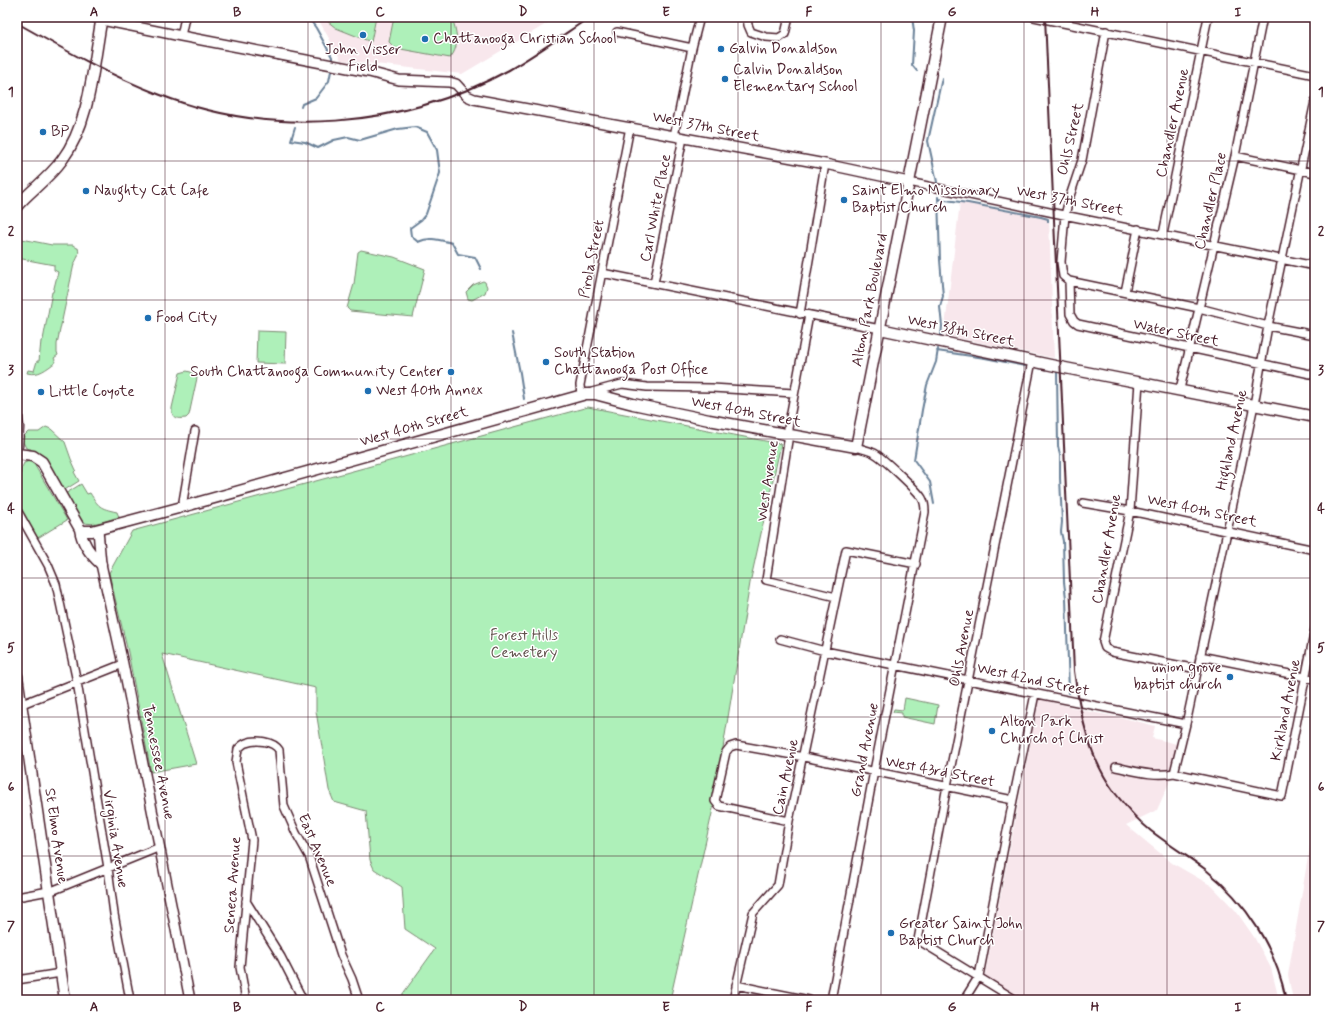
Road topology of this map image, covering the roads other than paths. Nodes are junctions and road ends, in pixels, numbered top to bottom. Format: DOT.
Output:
graph roads {
  1 [pos="185,17"];
  2 [pos="700,17"];
  3 [pos="747,17"];
  4 [pos="789,17"];
  5 [pos="942,17"];
  6 [pos="1034,17"];
  7 [pos="1208,17"];
  8 [pos="1263,17"];
  9 [pos="100,18"];
  10 [pos="1106,31"];
  11 [pos="617,32"];
  12 [pos="181,36"];
  13 [pos="692,48"];
  14 [pos="1201,50"];
  15 [pos="1254,62"];
  16 [pos="1315,75"];
  17 [pos="1315,101"];
  18 [pos="630,127"];
  19 [pos="678,137"];
  20 [pos="1235,156"];
  21 [pos="825,164"];
  22 [pos="1301,170"];
  23 [pos="1315,173"];
  24 [pos="909,182"];
  25 [pos="17,206"];
  26 [pos="1065,215"];
  27 [pos="1138,229"];
  28 [pos="1163,234"];
  29 [pos="1214,245"];
  30 [pos="1283,259"];
  31 [pos="1315,266"];
  32 [pos="602,273"];
  33 [pos="1063,276"];
  34 [pos="1069,281"];
  35 [pos="654,283"];
  36 [pos="1125,292"];
  37 [pos="1200,308"];
  38 [pos="800,314"];
  39 [pos="809,315"];
  40 [pos="1268,326"];
  41 [pos="880,329"];
  42 [pos="1315,335"];
  43 [pos="1190,349"];
  44 [pos="1032,361"];
  45 [pos="1261,364"];
  46 [pos="1315,375"];
  47 [pos="1139,382"];
  48 [pos="1180,389"];
  49 [pos="794,393"];
  50 [pos="583,395"];
  51 [pos="1254,405"];
  52 [pos="17,417"];
  53 [pos="1315,417"];
  54 [pos="195,431"];
  55 [pos="788,435"];
  56 [pos="17,446"];
  57 [pos="856,447"];
  58 [pos="17,454"];
  59 [pos="1083,503"];
  60 [pos="925,505"];
  61 [pos="182,508"];
  62 [pos="17,510"];
  63 [pos="1130,511"];
  64 [pos="80,529"];
  65 [pos="98,530"];
  66 [pos="1226,532"];
  67 [pos="1315,550"];
  68 [pos="101,564"];
  69 [pos="916,564"];
  70 [pos="836,597"];
  71 [pos="1315,629"];
  72 [pos="780,639"];
  73 [pos="825,650"];
  74 [pos="1200,656"];
  75 [pos="124,664"];
  76 [pos="896,665"];
  77 [pos="1197,669"];
  78 [pos="17,676"];
  79 [pos="1306,677"];
  80 [pos="1315,679"];
  81 [pos="969,680"];
  82 [pos="77,682"];
  83 [pos="1035,694"];
  84 [pos="19,705"];
  85 [pos="1186,724"];
  86 [pos="238,748"];
  87 [pos="804,757"];
  88 [pos="1116,767"];
  89 [pos="874,771"];
  90 [pos="1174,773"];
  91 [pos="947,786"];
  92 [pos="1012,800"];
  93 [pos="790,821"];
  94 [pos="160,847"];
  95 [pos="108,868"];
  96 [pos="49,892"];
  97 [pos="17,897"];
  98 [pos="246,901"];
  99 [pos="61,974"];
  100 [pos="979,976"];
  101 [pos="17,980"];
  102 [pos="736,985"];
  103 [pos="65,1000"];
  104 [pos="130,1000"];
  105 [pos="190,1000"];
  106 [pos="246,1000"];
  107 [pos="304,1000"];
  108 [pos="359,1000"];
  109 [pos="733,1000"];
  110 [pos="809,1000"];
  111 [pos="831,1000"];
  112 [pos="964,1000"];
  113 [pos="1016,1000"];
  1 -- 12 [label="street"];
  2 -- 13 [label="street, Carl White Place"];
  3 -- 4 [label="street"];
  5 -- 24 [label="main road, Alton Park Boulevard"];
  6 -- 10 [label="street"];
  7 -- 14 [label="street, Chandler Avenue"];
  8 -- 15 [label="street, Chandler Place"];
  9 -- 12 [label="street, West 37th Street"];
  9 -- 25 [label="main road"];
  10 -- 14 [label="street"];
  10 -- 26 [label="street, Ohls Street"];
  11 -- 13 [label="street"];
  12 -- 18 [label="street, West 37th Street"];
  13 -- 19 [label="street, Carl White Place"];
  14 -- 15 [label="street"];
  14 -- 28 [label="street, Chandler Avenue"];
  15 -- 16 [label="street"];
  15 -- 20 [label="street, Chandler Place"];
  17 -- 22 [label="street, Highland Avenue"];
  18 -- 19 [label="street, West 37th Street"];
  18 -- 32 [label="street, Pirola Street"];
  19 -- 21 [label="street, West 37th Street"];
  19 -- 35 [label="street, Carl White Place"];
  20 -- 22 [label="street"];
  20 -- 29 [label="street, Chandler Place"];
  21 -- 24 [label="street, West 37th Street"];
  21 -- 38 [label="street"];
  22 -- 23 [label="street"];
  22 -- 30 [label="street, Highland Avenue"];
  24 -- 26 [label="street, West 37th Street"];
  24 -- 41 [label="main road, Alton Park Boulevard"];
  26 -- 27 [label="street, West 37th Street"];
  26 -- 33 [label="street, Ohls Street"];
  27 -- 28 [label="street, West 37th Street"];
  27 -- 36 [label="street"];
  28 -- 29 [label="street, West 37th Street"];
  29 -- 30 [label="street, West 37th Street"];
  29 -- 37 [label="street, Chandler Place"];
  30 -- 31 [label="street, West 37th Street"];
  30 -- 40 [label="street, Highland Avenue"];
  32 -- 35 [label="street, West 38th Street"];
  32 -- 50 [label="street, Pirola Street"];
  33 -- 34 [label="street, Water Street"];
  34 -- 36 [label="street, Water Street"];
  34 -- 43 [label="street, Water Street"];
  35 -- 38 [label="street, West 38th Street"];
  36 -- 37 [label="street, Water Street"];
  37 -- 40 [label="street, Water Street"];
  37 -- 43 [label="street, Chandler Place"];
  38 -- 39 [label="street, West 38th Street"];
  39 -- 41 [label="street, West 38th Street"];
  39 -- 49 [label="street, West Avenue"];
  40 -- 42 [label="street, Water Street"];
  40 -- 45 [label="street, Highland Avenue"];
  41 -- 44 [label="main road, West 38th Street"];
  41 -- 57 [label="main road, Alton Park Boulevard"];
  43 -- 45 [label="street, Water Street"];
  43 -- 48 [label="street, Chandler Place"];
  44 -- 47 [label="main road, West 38th Street"];
  44 -- 81 [label="street, Ohls Avenue"];
  45 -- 46 [label="street, Water Street"];
  45 -- 51 [label="street, Highland Avenue"];
  47 -- 48 [label="main road, West 38th Street"];
  47 -- 63 [label="street, Chandler Avenue"];
  48 -- 51 [label="main road, West 38th Street"];
  49 -- 50 [label="street"];
  49 -- 55 [label="street, West Avenue"];
  50 -- 55 [label="main road, West 40th Street"];
  50 -- 61 [label="main road, West 40th Street"];
  51 -- 53 [label="main road, West 38th Street"];
  51 -- 66 [label="street, Highland Avenue"];
  52 -- 56 [label="main road"];
  54 -- 61 [label="street"];
  55 -- 57 [label="main road, West 40th Street"];
  55 -- 70 [label="street, West Avenue"];
  57 -- 60 [label="street, West 40th Street"];
  58 -- 64 [label="main road"];
  59 -- 63 [label="street, West 40th Street"];
  60 -- 69 [label="street, Grand Avenue"];
  61 -- 65 [label="main road, West 40th Street"];
  62 -- 82 [label="street, Virginia Avenue"];
  63 -- 66 [label="street, West 40th Street"];
  63 -- 77 [label="street, Chandler Avenue"];
  64 -- 65 [label="main road, West 40th Street"];
  64 -- 68 [label="main road"];
  65 -- 68 [label="street, Tennessee Avenue"];
  66 -- 67 [label="street, West 40th Street"];
  66 -- 74 [label="street, Highland Avenue"];
  68 -- 75 [label="street, Tennessee Avenue"];
  69 -- 70 [label="street, Cain Avenue"];
  69 -- 76 [label="street, Grand Avenue"];
  70 -- 73 [label="street, Cain Avenue"];
  71 -- 79 [label="street, Kirkland Avenue"];
  72 -- 73 [label="street, West 42nd Street"];
  73 -- 76 [label="street, West 42nd Street"];
  73 -- 87 [label="street, Cain Avenue"];
  74 -- 77 [label="street, Highland Avenue"];
  74 -- 79 [label="street"];
  75 -- 82 [label="street"];
  75 -- 94 [label="street, Tennessee Avenue"];
  76 -- 81 [label="street, West 42nd Street"];
  76 -- 89 [label="street, Grand Avenue"];
  77 -- 85 [label="street, Highland Avenue"];
  78 -- 84 [label="main road, St Elmo Avenue"];
  79 -- 80 [label="street"];
  79 -- 90 [label="street, Kirkland Avenue"];
  81 -- 83 [label="street, West 42nd Street"];
  81 -- 91 [label="street, Ohls Avenue"];
  82 -- 84 [label="street"];
  82 -- 95 [label="street, Virginia Avenue"];
  83 -- 85 [label="street, West 42nd Street"];
  83 -- 92 [label="street"];
  84 -- 96 [label="main road, St Elmo Avenue"];
  85 -- 90 [label="street, Highland Avenue"];
  86 -- 98 [label="street, Seneca Avenue"];
  86 -- 108 [label="street, East Avenue"];
  87 -- 89 [label="street, West 43rd Street"];
  87 -- 93 [label="street, Cain Avenue"];
  87 -- 93 [label="street, West 43rd Street"];
  88 -- 90 [label="street"];
  89 -- 91 [label="street, West 43rd Street"];
  89 -- 111 [label="street, Grand Avenue"];
  91 -- 92 [label="street, West 43rd Street"];
  91 -- 100 [label="street, Ohls Avenue"];
  92 -- 100 [label="street"];
  93 -- 102 [label="street, Cain Avenue"];
  94 -- 95 [label="street"];
  94 -- 105 [label="street, Tennessee Avenue"];
  95 -- 96 [label="street"];
  95 -- 104 [label="street, Virginia Avenue"];
  96 -- 97 [label="street"];
  96 -- 99 [label="main road, St Elmo Avenue"];
  98 -- 106 [label="street, Seneca Avenue"];
  98 -- 107 [label="street"];
  99 -- 101 [label="street"];
  99 -- 103 [label="main road, St Elmo Avenue"];
  100 -- 112 [label="street"];
  100 -- 113 [label="street"];
  102 -- 109 [label="street, Cain Avenue"];
  102 -- 110 [label="street"];
}
